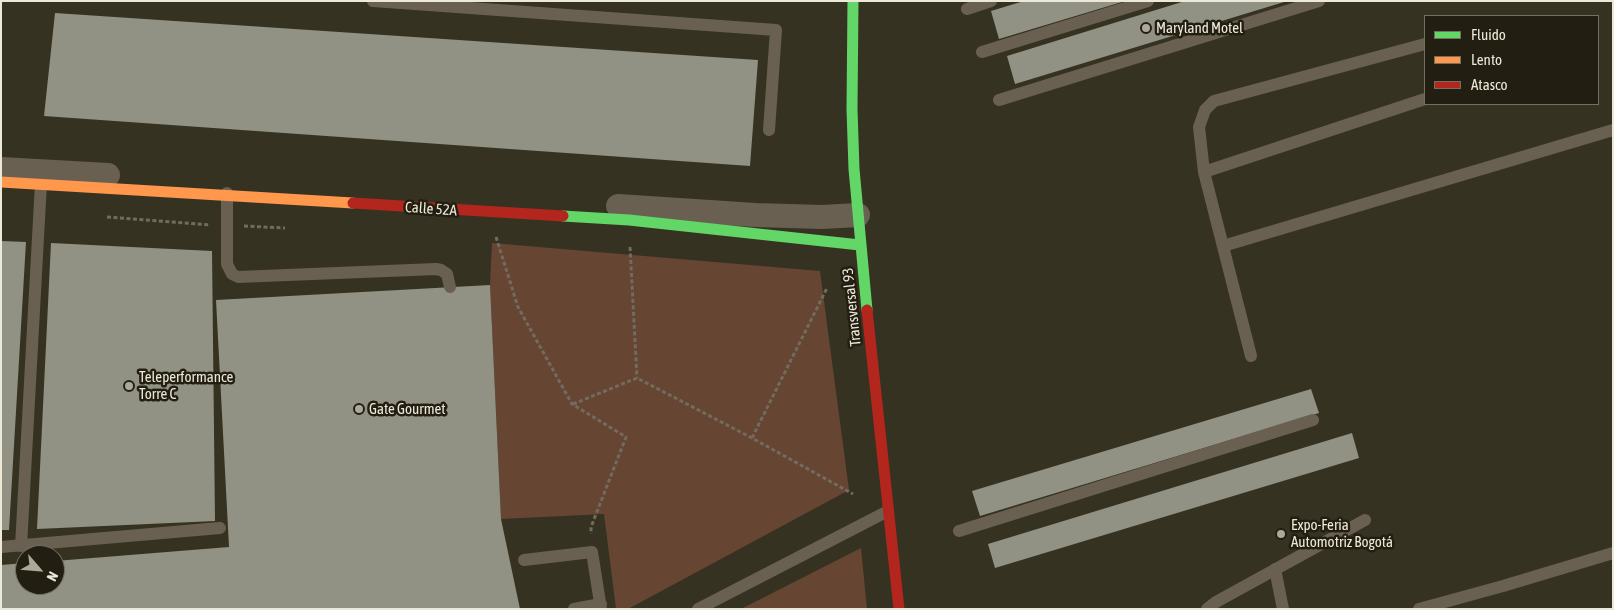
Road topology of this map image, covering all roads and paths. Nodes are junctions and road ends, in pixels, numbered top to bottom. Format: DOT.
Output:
graph roads {
  1 [pos="373,1"];
  2 [pos="853,1"];
  3 [pos="991,1"];
  4 [pos="1148,1"];
  5 [pos="1319,1"];
  6 [pos="405,2"];
  7 [pos="967,9"];
  8 [pos="1424,44"];
  9 [pos="982,52"];
  10 [pos="1424,99"];
  11 [pos="999,100"];
  12 [pos="769,130"];
  13 [pos="1613,130"];
  14 [pos="1,169"];
  15 [pos="1204,172"];
  16 [pos="41,177"];
  17 [pos="1,182"];
  18 [pos="227,189"];
  19 [pos="493,212"];
  20 [pos="858,215"];
  21 [pos="629,220"];
  22 [pos="860,245"];
  23 [pos="1223,246"];
  24 [pos="450,288"];
  25 [pos="826,288"];
  26 [pos="1251,356"];
  27 [pos="637,378"];
  28 [pos="572,404"];
  29 [pos="1313,420"];
  30 [pos="752,438"];
  31 [pos="853,494"];
  32 [pos="888,511"];
  33 [pos="1365,520"];
  34 [pos="220,528"];
  35 [pos="959,531"];
  36 [pos="22,545"];
  37 [pos="33,545"];
  38 [pos="15,546"];
  39 [pos="1,547"];
  40 [pos="592,552"];
  41 [pos="1613,553"];
  42 [pos="524,560"];
  43 [pos="1275,569"];
  44 [pos="601,606"];
  45 [pos="574,609"];
  46 [pos="698,609"];
  47 [pos="899,609"];
  48 [pos="1207,609"];
  49 [pos="1283,609"];
  50 [pos="1419,609"];
  1 -- 6 [label="lane"];
  2 -- 20 [label="street, Transversal 93"];
  3 -- 7 [label="lane"];
  4 -- 9 [label="lane"];
  5 -- 11 [label="lane"];
  6 -- 12 [label="lane"];
  8 -- 15 [label="lane"];
  10 -- 15 [label="lane"];
  13 -- 23 [label="lane"];
  14 -- 16 [label="street, Calle 52A"];
  15 -- 23 [label="lane"];
  16 -- 17 [label="street, Calle 52A"];
  16 -- 18 [label="street, Calle 52A"];
  16 -- 36 [label="lane"];
  18 -- 19 [label="street, Calle 52A"];
  18 -- 20 [label="street, Calle 52A"];
  18 -- 24 [label="lane"];
  19 -- 21 [label="street, Calle 52A"];
  19 -- 28 [label="path"];
  20 -- 22 [label="street, Transversal 93"];
  21 -- 22 [label="street, Calle 52A"];
  21 -- 27 [label="path"];
  22 -- 32 [label="street, Transversal 93"];
  23 -- 26 [label="lane"];
  25 -- 30 [label="path"];
  27 -- 28 [label="path"];
  27 -- 30 [label="path"];
  28 -- 40 [label="path"];
  29 -- 35 [label="lane"];
  30 -- 31 [label="path"];
  32 -- 46 [label="lane"];
  32 -- 47 [label="street, Transversal 93"];
  33 -- 43 [label="lane"];
  34 -- 37 [label="lane"];
  38 -- 39 [label="lane"];
  40 -- 42 [label="lane"];
  40 -- 44 [label="lane"];
  41 -- 50 [label="lane"];
  43 -- 48 [label="lane"];
  43 -- 49 [label="lane"];
  44 -- 45 [label="lane"];
}
